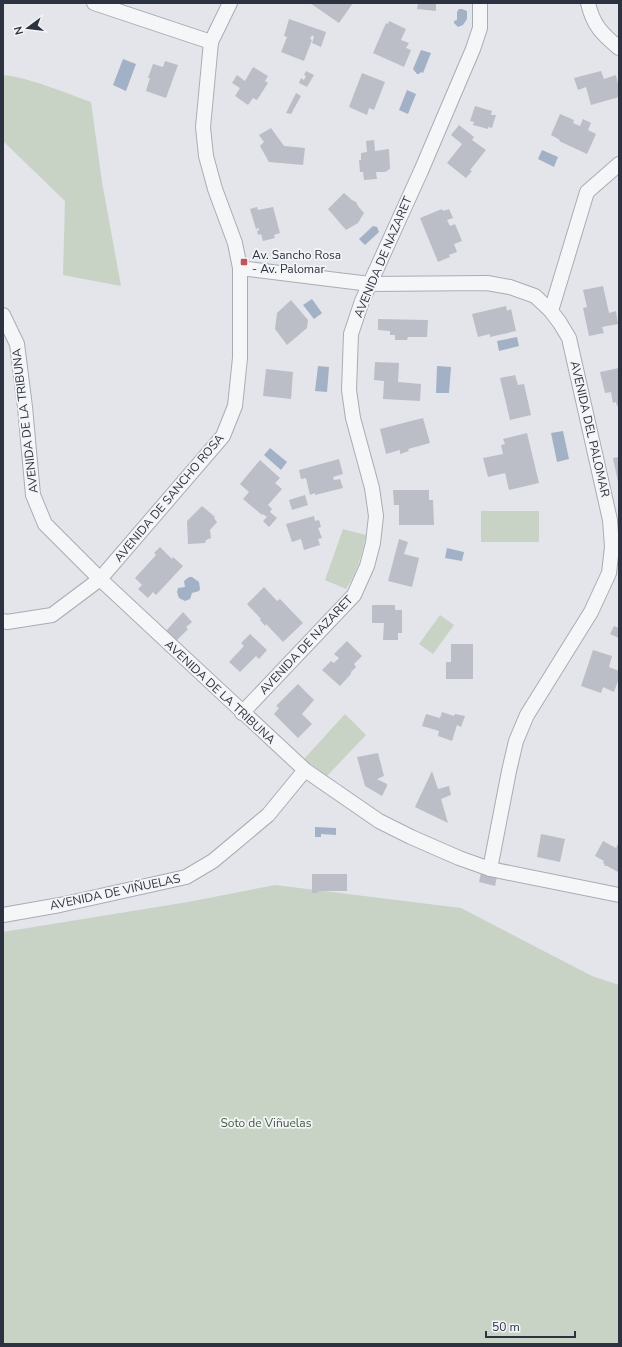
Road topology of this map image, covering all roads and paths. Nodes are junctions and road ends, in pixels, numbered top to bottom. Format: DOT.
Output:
graph roads {
  1 [pos="94,3"];
  2 [pos="230,3"];
  3 [pos="480,3"];
  4 [pos="588,3"];
  5 [pos="211,42"];
  6 [pos="619,48"];
  7 [pos="619,164"];
  8 [pos="240,268"];
  9 [pos="370,284"];
  10 [pos="551,311"];
  11 [pos="3,315"];
  12 [pos="614,574"];
  13 [pos="100,579"];
  14 [pos="3,621"];
  15 [pos="242,713"];
  16 [pos="305,770"];
  17 [pos="490,868"];
  18 [pos="619,895"];
  19 [pos="3,914"];
  1 -- 5 [label="street"];
  2 -- 5 [label="street, AVENIDA DE SANCHO ROSA"];
  3 -- 9 [label="street, AVENIDA DE NAZARET"];
  4 -- 6 [label="street"];
  5 -- 8 [label="street, AVENIDA DE SANCHO ROSA"];
  7 -- 10 [label="street"];
  8 -- 9 [label="street, AVENIDA DEL PALOMAR"];
  8 -- 13 [label="street, AVENIDA DE SANCHO ROSA"];
  9 -- 10 [label="street, AVENIDA DEL PALOMAR"];
  9 -- 15 [label="street, AVENIDA DE NAZARET"];
  10 -- 12 [label="street, AVENIDA DEL PALOMAR"];
  11 -- 13 [label="street, AVENIDA DE LA TRIBUNA"];
  12 -- 17 [label="street, AVENIDA DEL PALOMAR"];
  13 -- 14 [label="street, AVENIDA DE SANCHO ROSA"];
  13 -- 15 [label="street, AVENIDA DE LA TRIBUNA"];
  15 -- 16 [label="street, AVENIDA DE LA TRIBUNA"];
  16 -- 17 [label="street, AVENIDA DE LA TRIBUNA"];
  16 -- 19 [label="street, AVENIDA DE VIÑUELAS"];
  17 -- 18 [label="street, AVENIDA DE LA TRIBUNA"];
}
